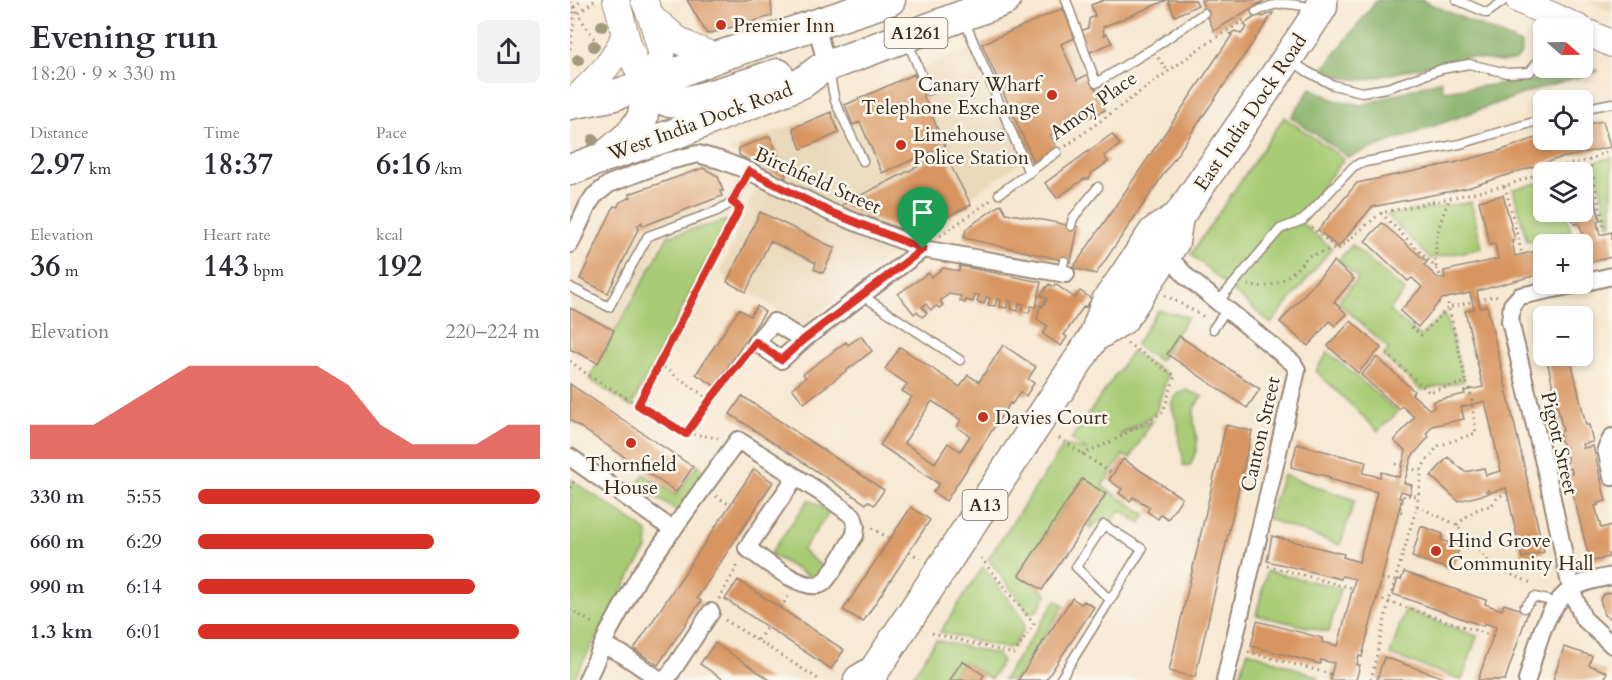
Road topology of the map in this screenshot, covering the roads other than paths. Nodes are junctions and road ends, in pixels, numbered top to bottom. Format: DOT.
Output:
graph roads {
  1 [pos="616,0"];
  2 [pos="1005,0"];
  3 [pos="1066,0"];
  4 [pos="1457,0"];
  5 [pos="1505,0"];
  6 [pos="1519,0"];
  7 [pos="870,2"];
  8 [pos="1325,4"];
  9 [pos="648,10"];
  10 [pos="1256,12"];
  11 [pos="1204,13"];
  12 [pos="963,17"];
  13 [pos="1541,18"];
  14 [pos="816,24"];
  15 [pos="624,34"];
  16 [pos="1593,35"];
  17 [pos="906,37"];
  18 [pos="1612,44"];
  19 [pos="717,57"];
  20 [pos="1288,58"];
  21 [pos="825,67"];
  22 [pos="1533,68"];
  23 [pos="649,84"];
  24 [pos="928,91"];
  25 [pos="1612,103"];
  26 [pos="571,104"];
  27 [pos="1593,107"];
  28 [pos="1533,122"];
  29 [pos="1057,152"];
  30 [pos="863,161"];
  31 [pos="585,164"];
  32 [pos="749,171"];
  33 [pos="1029,173"];
  34 [pos="1098,187"];
  35 [pos="999,194"];
  36 [pos="594,195"];
  37 [pos="1178,216"];
  38 [pos="1071,225"];
  39 [pos="570,244"];
  40 [pos="923,249"];
  41 [pos="1166,254"];
  42 [pos="1064,269"];
  43 [pos="1612,276"];
  44 [pos="1593,280"];
  45 [pos="570,287"];
  46 [pos="1533,293"];
  47 [pos="863,296"];
  48 [pos="1223,306"];
  49 [pos="1212,325"];
  50 [pos="1094,338"];
  51 [pos="803,340"];
  52 [pos="960,360"];
  53 [pos="1604,446"];
  54 [pos="570,457"];
  55 [pos="1563,460"];
  56 [pos="1545,464"];
  57 [pos="1612,477"];
  58 [pos="795,478"];
  59 [pos="673,530"];
  60 [pos="1612,576"];
  61 [pos="1571,590"];
  62 [pos="1110,600"];
  63 [pos="1552,602"];
  64 [pos="1524,608"];
  65 [pos="711,612"];
  66 [pos="605,639"];
  67 [pos="1612,645"];
  68 [pos="870,677"];
  69 [pos="587,680"];
  70 [pos="660,680"];
  71 [pos="666,680"];
  72 [pos="1060,680"];
  73 [pos="1225,680"];
  74 [pos="1527,680"];
  1 -- 15 [label="main road"];
  2 -- 12 [label="highway, West India Dock Road / A1261"];
  3 -- 11 [label="lane"];
  4 -- 5 [label="lane"];
  6 -- 13 [label="main road"];
  7 -- 14 [label="highway, A1261"];
  8 -- 10 [label="lane"];
  8 -- 20 [label="highway, East India Dock Road / A13"];
  9 -- 19 [label="main road"];
  9 -- 23 [label="main road"];
  12 -- 17 [label="highway, West India Dock Road / A1261"];
  12 -- 33 [label="lane"];
  14 -- 19 [label="highway, A1261"];
  14 -- 21 [label="street"];
  15 -- 23 [label="main road"];
  15 -- 26 [label="main road"];
  16 -- 18 [label="main road"];
  17 -- 21 [label="highway, West India Dock Road / A1261"];
  17 -- 24 [label="lane"];
  19 -- 23 [label="highway, A1261"];
  20 -- 22 [label="lane"];
  20 -- 37 [label="highway, East India Dock Road / A13"];
  21 -- 23 [label="highway, A1261"];
  21 -- 30 [label="lane"];
  21 -- 31 [label="highway, West India Dock Road / A1261"];
  23 -- 26 [label="highway, A1261"];
  23 -- 31 [label="highway"];
  25 -- 27 [label="lane"];
  28 -- 48 [label="lane"];
  29 -- 33 [label="lane, Amoy Place"];
  31 -- 36 [label="street"];
  32 -- 36 [label="street, Birchfield Street"];
  32 -- 40 [label="street, Birchfield Street"];
  32 -- 45 [label="lane"];
  33 -- 35 [label="lane, Amoy Place"];
  34 -- 38 [label="lane"];
  36 -- 39 [label="street"];
  37 -- 41 [label="highway, East India Dock Road / A13"];
  37 -- 50 [label="highway, East India Dock Road / A13"];
  40 -- 42 [label="street, Birchfield Street"];
  40 -- 47 [label="street"];
  41 -- 48 [label="street, Canton Street"];
  41 -- 50 [label="highway, East India Dock Road / A13"];
  43 -- 44 [label="street"];
  46 -- 56 [label="street, Pigott Street"];
  47 -- 51 [label="street"];
  47 -- 52 [label="lane"];
  48 -- 49 [label="lane"];
  48 -- 73 [label="street, Canton Street"];
  50 -- 68 [label="highway, East India Dock Road / A13"];
  51 -- 51 [label="street"];
  53 -- 57 [label="street"];
  54 -- 59 [label="street"];
  55 -- 56 [label="lane"];
  56 -- 61 [label="street, Pigott Street"];
  58 -- 58 [label="street"];
  58 -- 59 [label="street"];
  59 -- 66 [label="street"];
  60 -- 61 [label="street"];
  61 -- 63 [label="street"];
  61 -- 67 [label="street, Pigott Street"];
  62 -- 62 [label="lane"];
  62 -- 72 [label="lane"];
  63 -- 64 [label="lane"];
  63 -- 74 [label="street"];
  65 -- 71 [label="street"];
  66 -- 69 [label="street"];
  66 -- 70 [label="street"];
}
